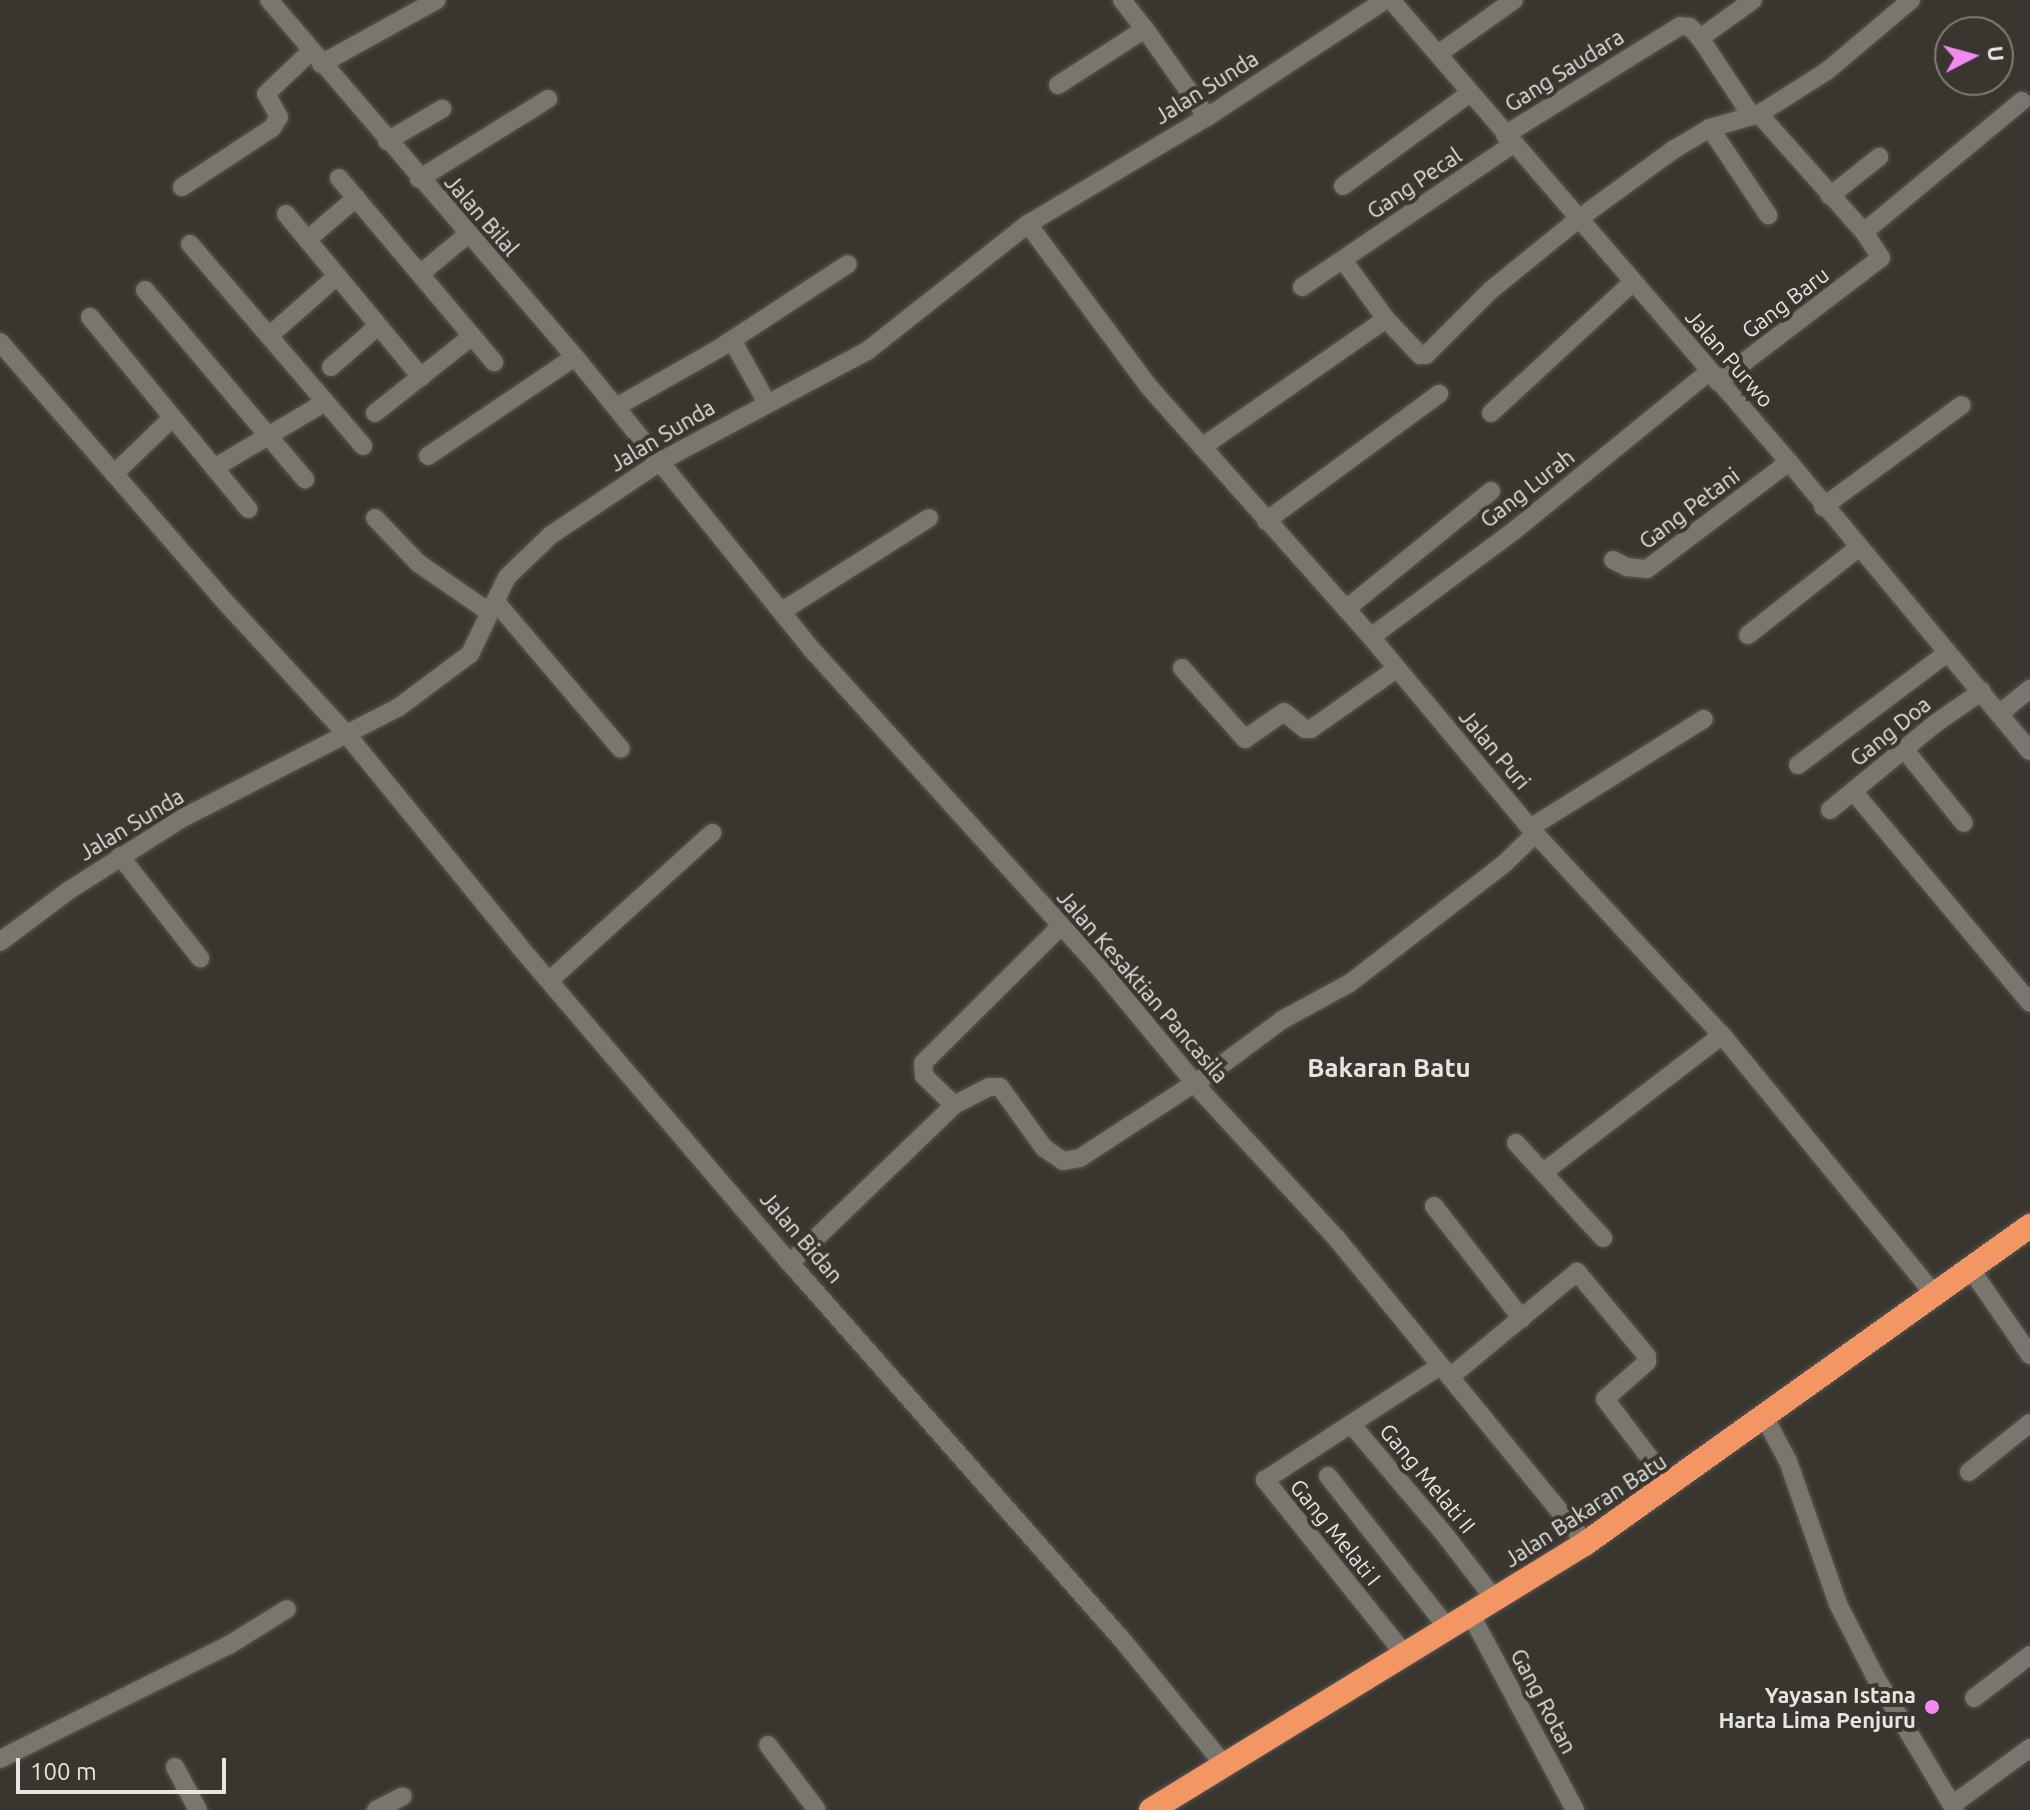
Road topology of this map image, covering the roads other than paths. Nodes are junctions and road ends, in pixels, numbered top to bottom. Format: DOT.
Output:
graph roads {
  1 [pos="269,0"];
  2 [pos="437,0"];
  3 [pos="1122,0"];
  4 [pos="1388,0"];
  5 [pos="1514,0"];
  6 [pos="1753,0"];
  7 [pos="1911,0"];
  8 [pos="1145,29"];
  9 [pos="1695,32"];
  10 [pos="1438,54"];
  11 [pos="316,58"];
  12 [pos="1058,85"];
  13 [pos="1470,93"];
  14 [pos="548,99"];
  15 [pos="2022,101"];
  16 [pos="442,109"];
  17 [pos="1755,115"];
  18 [pos="1207,117"];
  19 [pos="1710,128"];
  20 [pos="1509,140"];
  21 [pos="387,141"];
  22 [pos="1879,157"];
  23 [pos="339,178"];
  24 [pos="419,179"];
  25 [pos="1343,186"];
  26 [pos="182,187"];
  27 [pos="1830,196"];
  28 [pos="356,198"];
  29 [pos="286,214"];
  30 [pos="1768,215"];
  31 [pos="1577,220"];
  32 [pos="1028,224"];
  33 [pos="1864,232"];
  34 [pos="468,234"];
  35 [pos="307,240"];
  36 [pos="190,244"];
  37 [pos="1343,260"];
  38 [pos="848,264"];
  39 [pos="420,274"];
  40 [pos="337,276"];
  41 [pos="1633,282"];
  42 [pos="1302,287"];
  43 [pos="145,290"];
  44 [pos="90,317"];
  45 [pos="1386,319"];
  46 [pos="378,326"];
  47 [pos="269,336"];
  48 [pos="472,336"];
  49 [pos="732,340"];
  50 [pos="0,342"];
  51 [pos="575,357"];
  52 [pos="494,362"];
  53 [pos="331,367"];
  54 [pos="421,377"];
  55 [pos="1714,377"];
  56 [pos="1439,394"];
  57 [pos="325,402"];
  58 [pos="767,403"];
  59 [pos="1962,405"];
  60 [pos="616,407"];
  61 [pos="375,413"];
  62 [pos="1491,413"];
  63 [pos="172,418"];
  64 [pos="268,436"];
  65 [pos="363,446"];
  66 [pos="1202,447"];
  67 [pos="428,456"];
  68 [pos="661,461"];
  69 [pos="1789,462"];
  70 [pos="214,468"];
  71 [pos="114,474"];
  72 [pos="305,479"];
  73 [pos="1491,491"];
  74 [pos="1823,507"];
  75 [pos="248,509"];
  76 [pos="375,518"];
  77 [pos="929,518"];
  78 [pos="1266,521"];
  79 [pos="1858,548"];
  80 [pos="1613,560"];
  81 [pos="492,607"];
  82 [pos="1346,609"];
  83 [pos="782,611"];
  84 [pos="1748,635"];
  85 [pos="1371,637"];
  86 [pos="1947,653"];
  87 [pos="1182,668"];
  88 [pos="1396,669"];
  89 [pos="2030,689"];
  90 [pos="1982,691"];
  91 [pos="1999,714"];
  92 [pos="1704,719"];
  93 [pos="348,736"];
  94 [pos="621,749"];
  95 [pos="1904,749"];
  96 [pos="2030,751"];
  97 [pos="1798,765"];
  98 [pos="1853,791"];
  99 [pos="1830,810"];
  100 [pos="1964,823"];
  101 [pos="1533,831"];
  102 [pos="712,833"];
  103 [pos="120,856"];
  104 [pos="1060,927"];
  105 [pos="0,942"];
  106 [pos="200,958"];
  107 [pos="550,980"];
  108 [pos="2030,1003"];
  109 [pos="1722,1035"];
  110 [pos="1193,1081"];
  111 [pos="954,1105"];
  112 [pos="1516,1143"];
  113 [pos="1545,1171"];
  114 [pos="1434,1206"];
  115 [pos="2030,1226"];
  116 [pos="1603,1238"];
  117 [pos="790,1263"];
  118 [pos="1970,1268"];
  119 [pos="1936,1296"];
  120 [pos="1522,1319"];
  121 [pos="2030,1355"];
  122 [pos="1445,1372"];
  123 [pos="1765,1418"];
  124 [pos="2030,1423"];
  125 [pos="1351,1424"];
  126 [pos="1969,1472"];
  127 [pos="1328,1476"];
  128 [pos="1671,1486"];
  129 [pos="1586,1543"];
  130 [pos="1496,1601"];
  131 [pos="287,1609"];
  132 [pos="1471,1615"];
  133 [pos="1449,1630"];
  134 [pos="2030,1655"];
  135 [pos="1406,1656"];
  136 [pos="1974,1698"];
  137 [pos="768,1745"];
  138 [pos="2030,1748"];
  139 [pos="0,1759"];
  140 [pos="1225,1766"];
  141 [pos="175,1767"];
  142 [pos="403,1796"];
  143 [pos="1180,1802"];
  144 [pos="1954,1808"];
  145 [pos="198,1810"];
  146 [pos="376,1810"];
  147 [pos="817,1810"];
  148 [pos="1151,1810"];
  149 [pos="1575,1810"];
  1 -- 11 [label="street, Jalan Bilal"];
  2 -- 11 [label="street"];
  3 -- 8 [label="street"];
  4 -- 10 [label="street, Jalan Purwo"];
  4 -- 18 [label="street, Jalan Sunda"];
  5 -- 10 [label="street"];
  6 -- 9 [label="street, Gang Saudara"];
  7 -- 17 [label="street"];
  8 -- 12 [label="street"];
  8 -- 18 [label="street"];
  9 -- 17 [label="street"];
  9 -- 20 [label="street, Gang Saudara"];
  10 -- 13 [label="street, Jalan Purwo"];
  11 -- 21 [label="street, Jalan Bilal"];
  11 -- 26 [label="street"];
  13 -- 20 [label="street, Jalan Purwo"];
  13 -- 25 [label="street"];
  14 -- 24 [label="street"];
  15 -- 33 [label="street"];
  16 -- 21 [label="street"];
  17 -- 19 [label="street"];
  17 -- 27 [label="street"];
  18 -- 32 [label="street, Jalan Sunda"];
  19 -- 30 [label="street"];
  19 -- 31 [label="street"];
  20 -- 31 [label="street, Jalan Purwo"];
  20 -- 37 [label="street, Gang Pecal"];
  21 -- 24 [label="street, Jalan Bilal"];
  22 -- 27 [label="street"];
  23 -- 28 [label="street"];
  24 -- 34 [label="street, Jalan Bilal"];
  27 -- 33 [label="street"];
  28 -- 35 [label="street"];
  28 -- 39 [label="street"];
  29 -- 35 [label="street"];
  31 -- 41 [label="street, Jalan Purwo"];
  31 -- 45 [label="street"];
  32 -- 58 [label="street, Jalan Sunda"];
  32 -- 66 [label="street, Jalan Puri"];
  33 -- 55 [label="street, Gang Baru"];
  34 -- 39 [label="street"];
  34 -- 51 [label="street, Jalan Bilal"];
  35 -- 40 [label="street"];
  36 -- 47 [label="street"];
  37 -- 42 [label="street, Gang Pecal"];
  37 -- 45 [label="street"];
  38 -- 49 [label="street"];
  39 -- 48 [label="street"];
  40 -- 46 [label="street"];
  40 -- 47 [label="street"];
  41 -- 55 [label="street, Jalan Purwo"];
  41 -- 62 [label="street"];
  43 -- 64 [label="street"];
  44 -- 63 [label="street"];
  45 -- 66 [label="street"];
  46 -- 53 [label="street"];
  46 -- 54 [label="street"];
  47 -- 57 [label="street"];
  48 -- 52 [label="street"];
  48 -- 54 [label="street"];
  49 -- 58 [label="street"];
  49 -- 60 [label="street"];
  50 -- 71 [label="street, Jalan Bidan"];
  51 -- 60 [label="street, Jalan Bilal"];
  51 -- 67 [label="street"];
  54 -- 61 [label="street"];
  55 -- 69 [label="street, Jalan Purwo"];
  55 -- 85 [label="street, Gang Lurah"];
  56 -- 78 [label="street"];
  57 -- 64 [label="street"];
  57 -- 65 [label="street"];
  58 -- 68 [label="street, Jalan Sunda"];
  59 -- 74 [label="street"];
  60 -- 68 [label="street, Jalan Bilal"];
  63 -- 70 [label="street"];
  63 -- 71 [label="street"];
  64 -- 70 [label="street"];
  64 -- 72 [label="street"];
  66 -- 78 [label="street, Jalan Puri"];
  68 -- 81 [label="street, Jalan Sunda"];
  68 -- 83 [label="street, Jalan Kesaktian Pancasila"];
  69 -- 74 [label="street, Jalan Purwo"];
  69 -- 80 [label="street, Gang Petani"];
  70 -- 75 [label="street"];
  71 -- 93 [label="street, Jalan Bidan"];
  73 -- 82 [label="street"];
  74 -- 79 [label="street, Jalan Purwo"];
  76 -- 81 [label="street"];
  77 -- 83 [label="street"];
  78 -- 82 [label="street, Jalan Puri"];
  79 -- 84 [label="street"];
  79 -- 86 [label="street, Jalan Purwo"];
  81 -- 93 [label="street, Jalan Sunda"];
  81 -- 94 [label="street"];
  82 -- 85 [label="street, Jalan Puri"];
  83 -- 104 [label="street, Jalan Kesaktian Pancasila"];
  85 -- 88 [label="street, Jalan Puri"];
  86 -- 90 [label="street, Jalan Purwo"];
  86 -- 97 [label="street"];
  87 -- 88 [label="street"];
  88 -- 101 [label="street, Jalan Puri"];
  89 -- 91 [label="street"];
  90 -- 91 [label="street, Jalan Purwo"];
  90 -- 95 [label="street, Gang Doa"];
  91 -- 96 [label="street, Jalan Purwo"];
  92 -- 101 [label="street"];
  93 -- 103 [label="street, Jalan Sunda"];
  93 -- 107 [label="street, Jalan Bidan"];
  95 -- 98 [label="street, Gang Doa"];
  95 -- 100 [label="street"];
  98 -- 99 [label="street, Gang Doa"];
  98 -- 108 [label="street"];
  101 -- 109 [label="street, Jalan Puri"];
  101 -- 110 [label="street"];
  102 -- 107 [label="street"];
  103 -- 105 [label="street, Jalan Sunda"];
  103 -- 106 [label="street"];
  104 -- 110 [label="street, Jalan Kesaktian Pancasila"];
  104 -- 111 [label="street"];
  107 -- 117 [label="street, Jalan Bidan"];
  109 -- 113 [label="street"];
  109 -- 119 [label="street, Jalan Puri"];
  110 -- 111 [label="street"];
  110 -- 122 [label="street, Jalan Kesaktian Pancasila"];
  111 -- 117 [label="street"];
  112 -- 113 [label="street"];
  113 -- 116 [label="street"];
  114 -- 120 [label="street"];
  115 -- 118 [label="highway, Jalan Bakaran Batu"];
  117 -- 140 [label="street, Jalan Bidan"];
  118 -- 119 [label="highway, Jalan Bakaran Batu"];
  118 -- 121 [label="street"];
  119 -- 123 [label="highway, Jalan Bakaran Batu"];
  120 -- 122 [label="street"];
  120 -- 128 [label="street"];
  122 -- 125 [label="street"];
  122 -- 129 [label="street, Jalan Kesaktian Pancasila"];
  123 -- 128 [label="highway, Jalan Bakaran Batu"];
  123 -- 144 [label="street"];
  124 -- 126 [label="street"];
  125 -- 130 [label="street, Gang Melati II"];
  125 -- 135 [label="street, Gang Melati I"];
  127 -- 133 [label="street"];
  128 -- 129 [label="highway, Jalan Bakaran Batu"];
  129 -- 130 [label="highway, Jalan Bakaran Batu"];
  130 -- 132 [label="highway, Jalan Bakaran Batu"];
  131 -- 139 [label="street"];
  132 -- 133 [label="highway, Jalan Bakaran Batu"];
  132 -- 149 [label="street, Gang Rotan"];
  133 -- 135 [label="highway, Jalan Bakaran Batu"];
  134 -- 136 [label="street"];
  135 -- 140 [label="highway, Jalan Bakaran Batu"];
  137 -- 147 [label="street"];
  138 -- 144 [label="street"];
  140 -- 143 [label="highway, Jalan Bakaran Batu"];
  141 -- 145 [label="street"];
  142 -- 146 [label="street"];
  143 -- 148 [label="highway, Jalan Bakaran Batu"];
}
